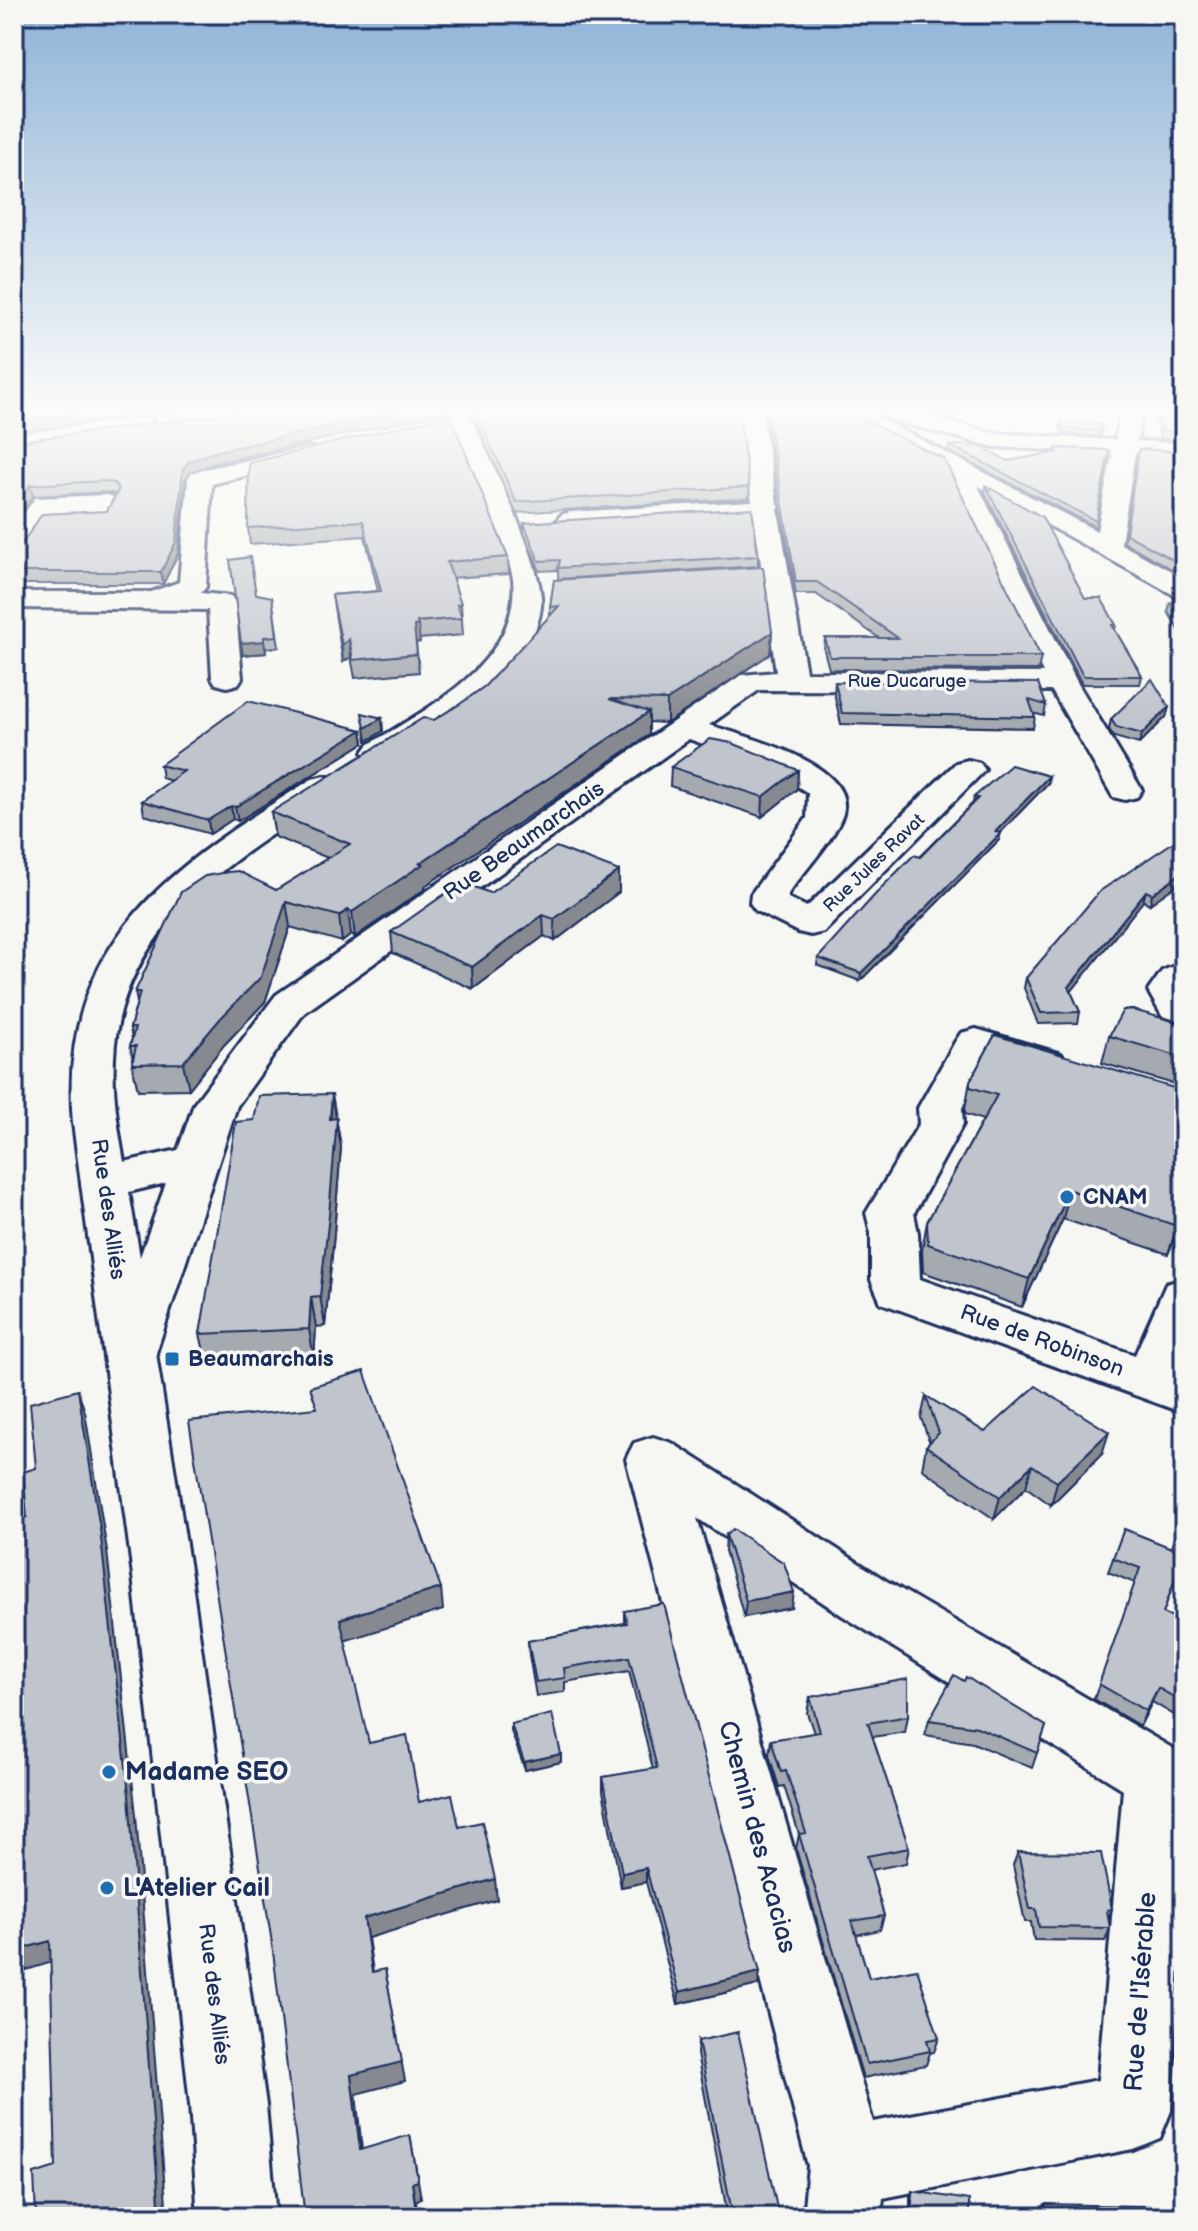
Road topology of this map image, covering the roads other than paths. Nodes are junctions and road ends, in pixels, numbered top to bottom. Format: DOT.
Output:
graph roads {
  1 [pos="198,512"];
  2 [pos="516,512"];
  3 [pos="689,512"];
  4 [pos="769,512"];
  5 [pos="979,512"];
  6 [pos="1042,512"];
  7 [pos="1114,512"];
  8 [pos="35,515"];
  9 [pos="522,523"];
  10 [pos="14,546"];
  11 [pos="1107,548"];
  12 [pos="776,576"];
  13 [pos="742,577"];
  14 [pos="1184,589"];
  15 [pos="14,600"];
  16 [pos="153,600"];
  17 [pos="227,678"];
  18 [pos="752,681"];
  19 [pos="792,681"];
  20 [pos="1062,682"];
  21 [pos="686,728"];
  22 [pos="968,770"];
  23 [pos="1125,790"];
  24 [pos="1184,974"];
  25 [pos="1184,1010"];
  26 [pos="1080,1073"];
  27 [pos="195,1161"];
  28 [pos="104,1182"];
  29 [pos="1184,1297"];
  30 [pos="130,1359"];
  31 [pos="1168,1386"];
  32 [pos="653,1459"];
  33 [pos="1170,1782"];
  34 [pos="845,2191"];
  35 [pos="237,2217"];
  1 -- 16 [label="street"];
  2 -- 9 [label="street, Rue des Alliés"];
  3 -- 9 [label="street"];
  4 -- 12 [label="street"];
  5 -- 20 [label="street"];
  6 -- 11 [label="street"];
  7 -- 11 [label="street"];
  8 -- 10 [label="street"];
  9 -- 28 [label="street, Rue des Alliés"];
  11 -- 14 [label="street"];
  12 -- 13 [label="street"];
  12 -- 19 [label="street"];
  15 -- 16 [label="street"];
  16 -- 17 [label="street"];
  18 -- 19 [label="street, Rue Ducaruge"];
  18 -- 21 [label="street, Rue Beaumarchais"];
  19 -- 20 [label="street, Rue Ducaruge"];
  20 -- 23 [label="street"];
  21 -- 22 [label="street, Rue Jules Ravat"];
  21 -- 27 [label="street, Rue Beaumarchais"];
  24 -- 25 [label="street"];
  26 -- 31 [label="street, Rue de Robinson"];
  27 -- 28 [label="street"];
  27 -- 30 [label="street, Rue Beaumarchais"];
  28 -- 30 [label="street, Rue des Alliés"];
  29 -- 31 [label="street"];
  30 -- 35 [label="street, Rue des Alliés"];
  32 -- 33 [label="street, Rue de l'Isérable"];
  32 -- 34 [label="street, Chemin des Acacias"];
  33 -- 34 [label="street, Rue de l'Isérable"];
}
